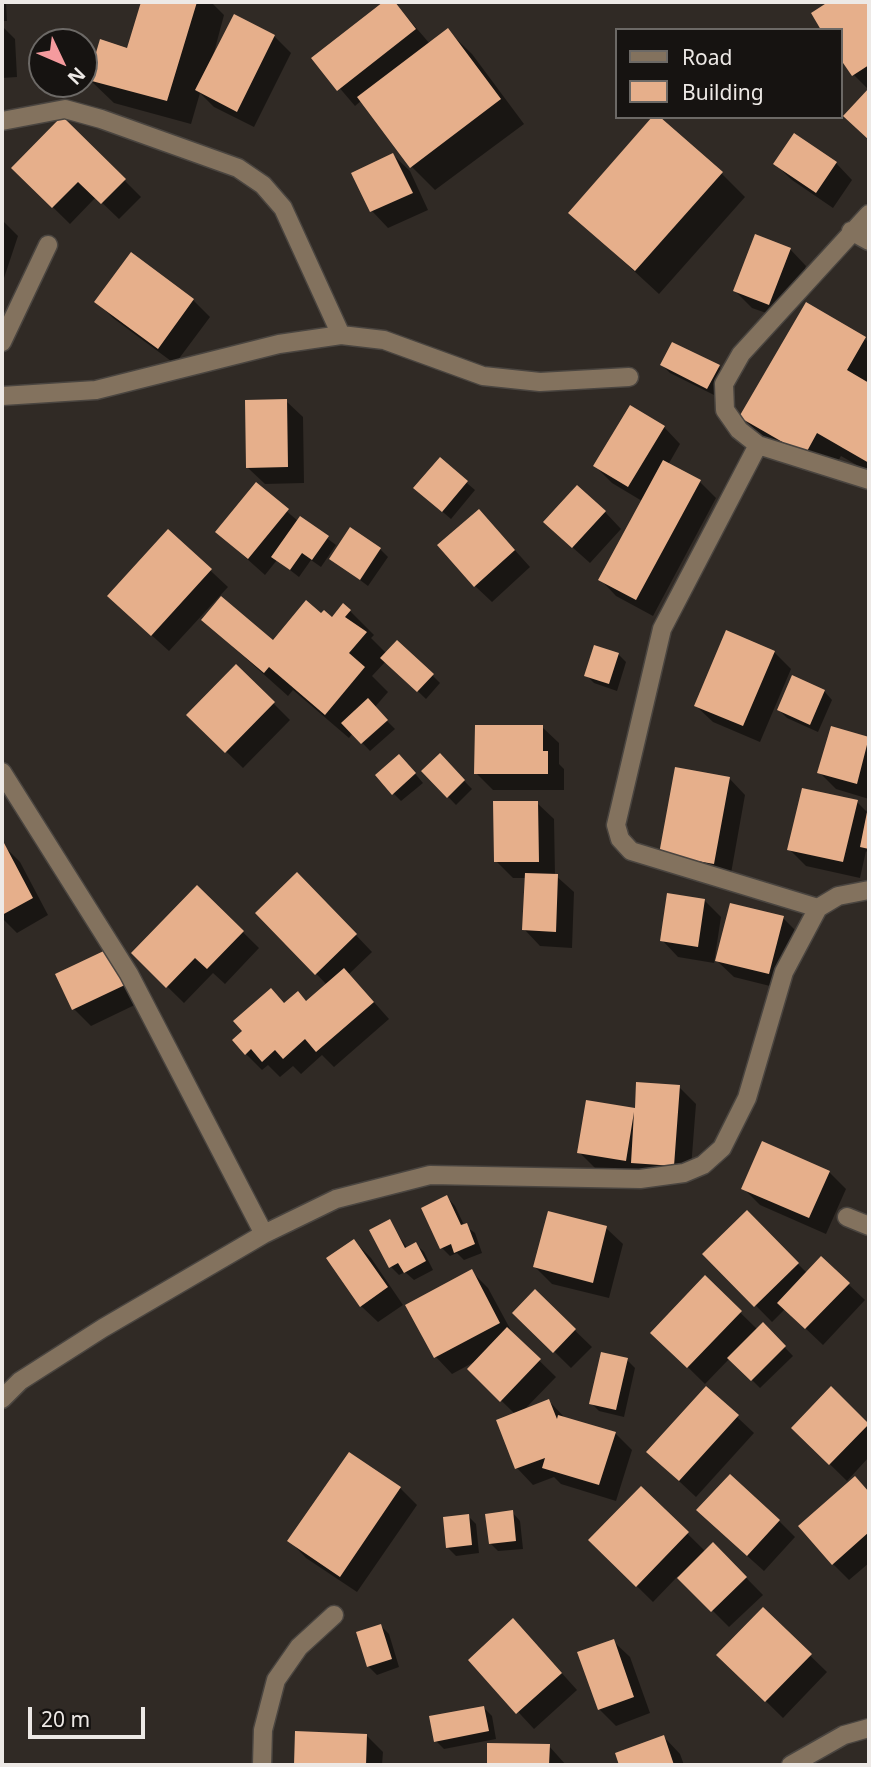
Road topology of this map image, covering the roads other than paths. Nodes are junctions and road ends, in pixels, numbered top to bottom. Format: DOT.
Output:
graph roads {
  1 [pos="2,121"];
  2 [pos="869,214"];
  3 [pos="851,231"];
  4 [pos="869,241"];
  5 [pos="48,245"];
  6 [pos="341,335"];
  7 [pos="2,342"];
  8 [pos="629,377"];
  9 [pos="2,396"];
  10 [pos="758,445"];
  11 [pos="869,480"];
  12 [pos="2,772"];
  13 [pos="869,890"];
  14 [pos="818,908"];
  15 [pos="847,1217"];
  16 [pos="869,1226"];
  17 [pos="264,1234"];
  18 [pos="2,1399"];
  19 [pos="334,1615"];
  20 [pos="869,1728"];
  21 [pos="262,1765"];
  22 [pos="791,1765"];
  1 -- 6 [label="street"];
  2 -- 3 [label="street"];
  3 -- 4 [label="street"];
  3 -- 10 [label="street"];
  5 -- 7 [label="street"];
  6 -- 8 [label="street"];
  6 -- 9 [label="street"];
  10 -- 11 [label="street"];
  10 -- 14 [label="street"];
  12 -- 17 [label="street"];
  13 -- 14 [label="street"];
  14 -- 17 [label="street"];
  15 -- 16 [label="street"];
  17 -- 18 [label="street"];
  19 -- 21 [label="street"];
  20 -- 22 [label="street"];
}
